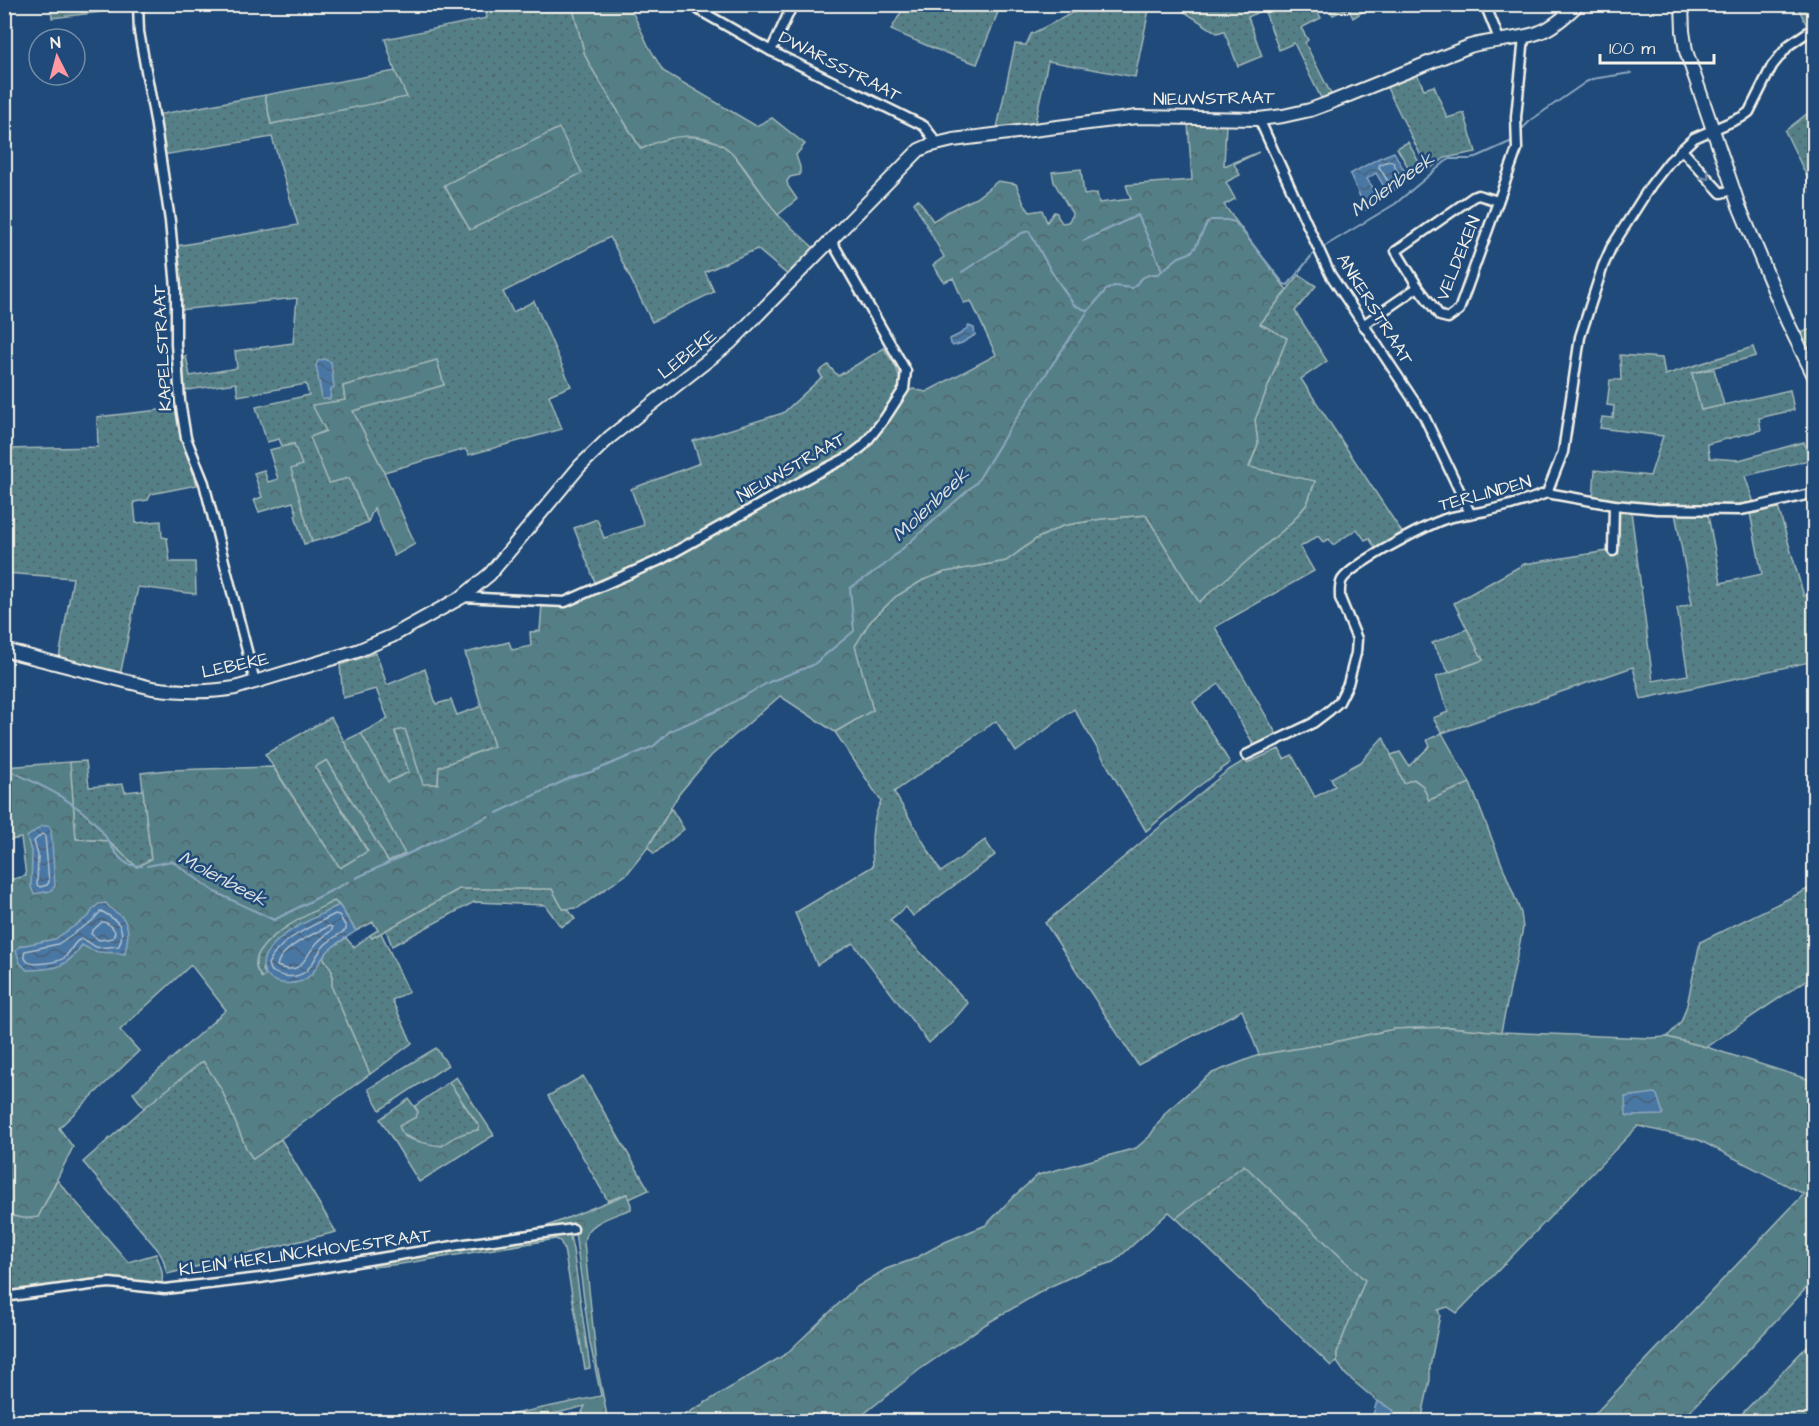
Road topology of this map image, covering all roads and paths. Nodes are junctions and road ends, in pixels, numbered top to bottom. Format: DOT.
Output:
graph roads {
  1 [pos="138,4"];
  2 [pos="695,4"];
  3 [pos="793,4"];
  4 [pos="1485,4"];
  5 [pos="1578,4"];
  6 [pos="1682,4"];
  7 [pos="1815,28"];
  8 [pos="1524,37"];
  9 [pos="1499,39"];
  10 [pos="771,51"];
  11 [pos="1259,119"];
  12 [pos="1712,130"];
  13 [pos="937,143"];
  14 [pos="1682,149"];
  15 [pos="1734,190"];
  16 [pos="1498,201"];
  17 [pos="831,240"];
  18 [pos="1418,287"];
  19 [pos="1364,325"];
  20 [pos="1815,376"];
  21 [pos="1547,493"];
  22 [pos="1815,493"];
  23 [pos="1614,505"];
  24 [pos="1470,513"];
  25 [pos="1613,551"];
  26 [pos="462,597"];
  27 [pos="4,650"];
  28 [pos="255,682"];
  29 [pos="1246,755"];
  30 [pos="573,1229"];
  31 [pos="4,1297"];
  1 -- 28 [label="street, KAPELSTRAAT"];
  2 -- 10 [label="street, DWARSSTRAAT"];
  3 -- 10 [label="street"];
  4 -- 9 [label="street"];
  5 -- 8 [label="street, NIEUWSTRAAT"];
  6 -- 12 [label="street"];
  7 -- 12 [label="street, TERLINDEN"];
  8 -- 9 [label="street, NIEUWSTRAAT"];
  8 -- 16 [label="street, VELDEKEN"];
  9 -- 11 [label="street, NIEUWSTRAAT"];
  10 -- 13 [label="street, DWARSSTRAAT"];
  11 -- 13 [label="street, NIEUWSTRAAT"];
  11 -- 19 [label="street, ANKERSTRAAT"];
  12 -- 14 [label="street, TERLINDEN"];
  12 -- 15 [label="street"];
  13 -- 17 [label="street, LEBEKE"];
  14 -- 15 [label="street, one-way"];
  14 -- 21 [label="street, TERLINDEN"];
  15 -- 20 [label="street"];
  16 -- 18 [label="street, VELDEKEN"];
  16 -- 18 [label="street, VELDEKEN"];
  17 -- 26 [label="street, LEBEKE"];
  17 -- 26 [label="street, NIEUWSTRAAT"];
  18 -- 19 [label="street, VELDEKEN"];
  19 -- 24 [label="street, ANKERSTRAAT"];
  21 -- 23 [label="street"];
  21 -- 24 [label="street, TERLINDEN"];
  22 -- 23 [label="street"];
  23 -- 25 [label="street"];
  24 -- 29 [label="street, TERLINDEN"];
  26 -- 28 [label="street, LEBEKE"];
  27 -- 28 [label="street, LEBEKE"];
  30 -- 31 [label="street, KLEIN HERLINCKHOVESTRAAT"];
}
